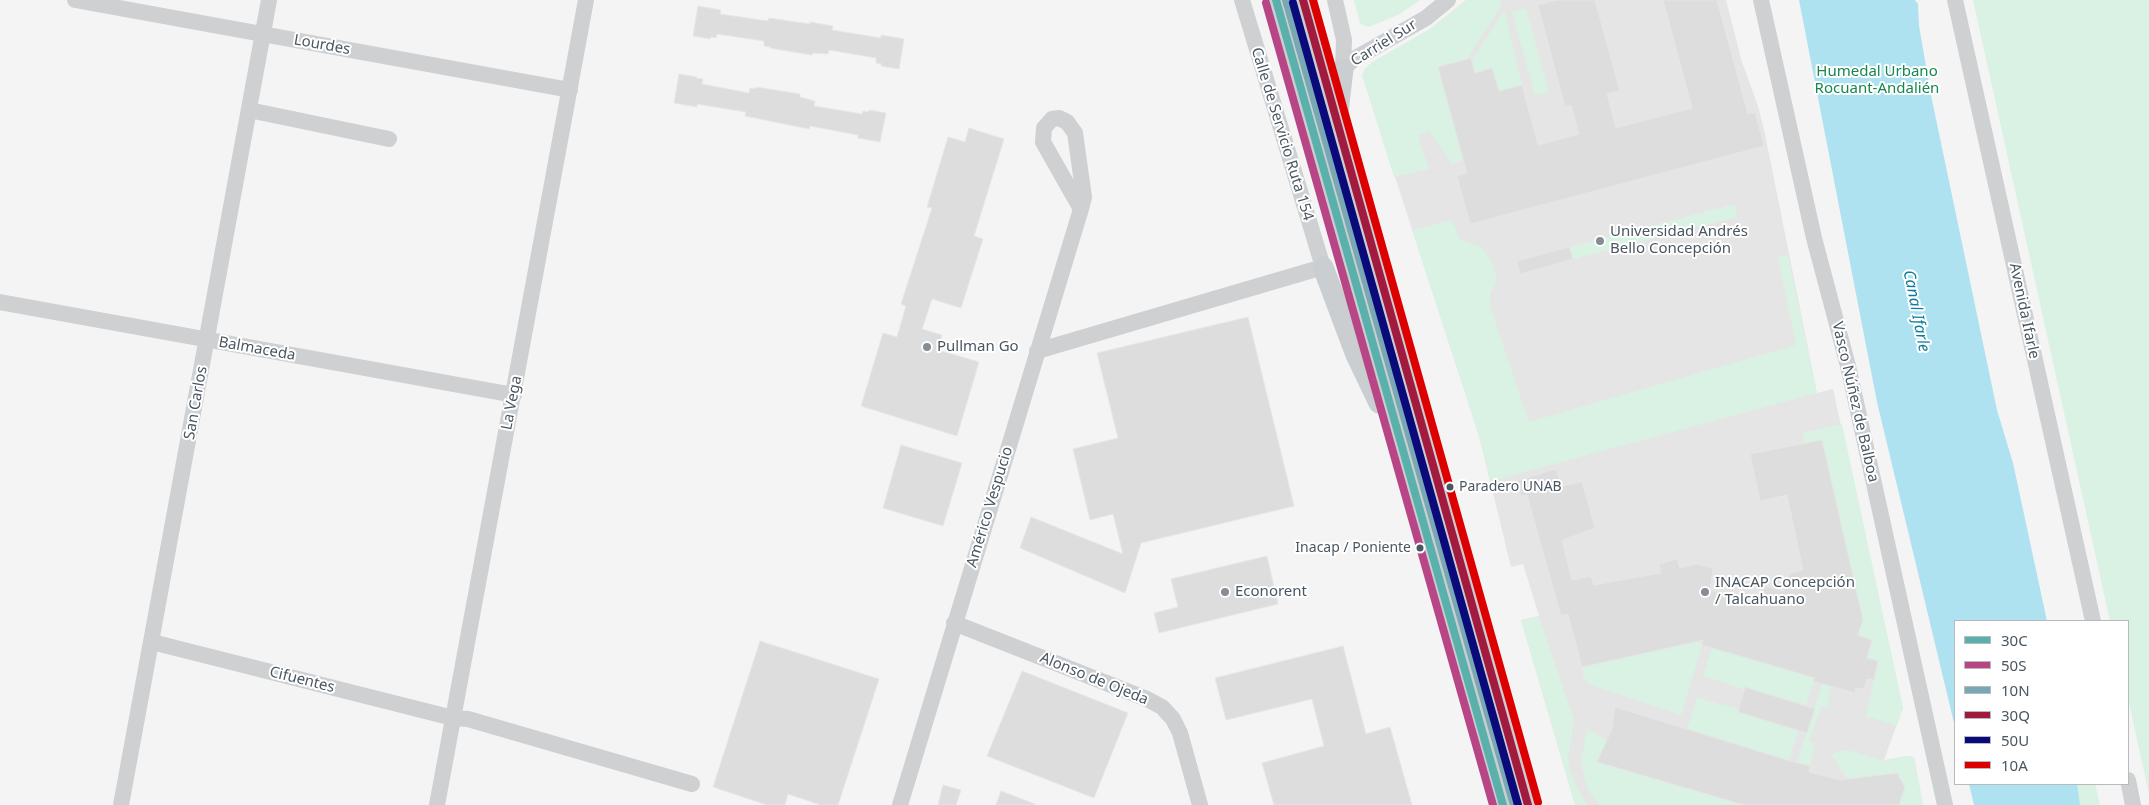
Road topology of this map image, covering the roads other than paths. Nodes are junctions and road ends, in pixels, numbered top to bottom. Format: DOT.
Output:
graph roads {
  1 [pos="75,0"];
  2 [pos="268,0"];
  3 [pos="586,0"];
  4 [pos="1242,0"];
  5 [pos="1276,0"];
  6 [pos="1303,0"];
  7 [pos="1335,0"];
  8 [pos="1448,0"];
  9 [pos="1761,0"];
  10 [pos="1955,0"];
  11 [pos="262,34"];
  12 [pos="1344,69"];
  13 [pos="570,90"];
  14 [pos="248,110"];
  15 [pos="1337,122"];
  16 [pos="390,139"];
  17 [pos="1081,209"];
  18 [pos="1323,267"];
  19 [pos="0,302"];
  20 [pos="207,340"];
  21 [pos="1037,351"];
  22 [pos="514,395"];
  23 [pos="1402,446"];
  24 [pos="2093,620"];
  25 [pos="954,623"];
  26 [pos="152,642"];
  27 [pos="453,718"];
  28 [pos="692,784"];
  29 [pos="2129,785"];
  30 [pos="121,805"];
  31 [pos="437,805"];
  32 [pos="900,805"];
  33 [pos="1200,805"];
  34 [pos="1503,805"];
  35 [pos="1528,805"];
  36 [pos="1945,805"];
  37 [pos="2133,805"];
  1 -- 11 [label="street, Lourdes"];
  2 -- 11 [label="street, San Carlos"];
  3 -- 13 [label="street, La Vega"];
  4 -- 18 [label="street, Calle de Servicio Ruta 154"];
  5 -- 23 [label="main road"];
  6 -- 15 [label="main road"];
  7 -- 12 [label="street"];
  8 -- 12 [label="street, Carriel Sur"];
  9 -- 36 [label="street, Vasco Núñez de Balboa"];
  10 -- 24 [label="street, Avenida Ifarle"];
  11 -- 13 [label="street, Lourdes"];
  11 -- 14 [label="street, San Carlos"];
  12 -- 15 [label="main road"];
  13 -- 22 [label="street, La Vega"];
  14 -- 16 [label="street"];
  14 -- 20 [label="street, San Carlos"];
  15 -- 35 [label="main road"];
  17 -- 17 [label="street, Américo Vespucio"];
  17 -- 21 [label="street, Américo Vespucio"];
  18 -- 21 [label="street"];
  18 -- 23 [label="main road"];
  19 -- 20 [label="street, Balmaceda"];
  20 -- 22 [label="street, Balmaceda"];
  20 -- 26 [label="street, San Carlos"];
  21 -- 25 [label="street, Américo Vespucio"];
  22 -- 27 [label="street, La Vega"];
  23 -- 34 [label="main road"];
  25 -- 32 [label="street, Américo Vespucio"];
  25 -- 33 [label="street, Alonso de Ojeda"];
  26 -- 27 [label="street, Cifuentes"];
  26 -- 30 [label="street, San Carlos"];
  27 -- 28 [label="street, Cifuentes"];
  27 -- 31 [label="street, La Vega"];
  29 -- 37 [label="street"];
}
